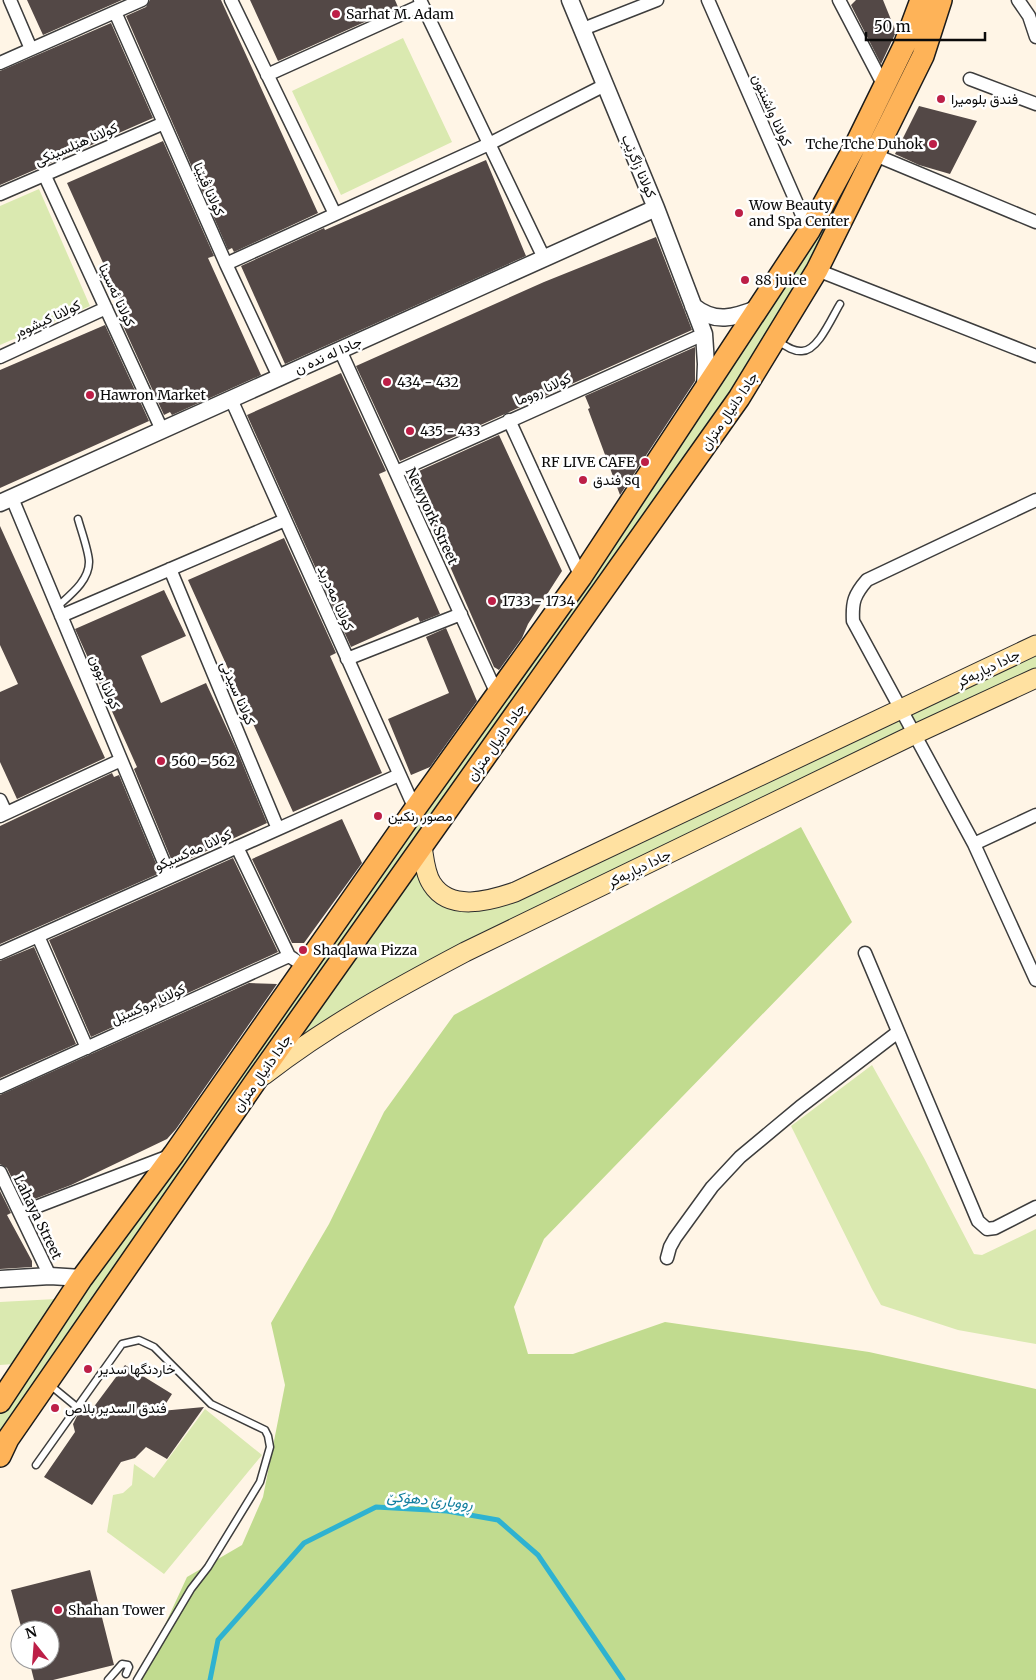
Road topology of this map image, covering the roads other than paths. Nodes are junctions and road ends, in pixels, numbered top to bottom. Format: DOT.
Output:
graph roads {
  1 [pos="10,0"];
  2 [pos="142,0"];
  3 [pos="231,0"];
  4 [pos="570,0"];
  5 [pos="657,0"];
  6 [pos="708,0"];
  7 [pos="839,0"];
  8 [pos="921,0"];
  9 [pos="941,0"];
  10 [pos="1018,0"];
  11 [pos="421,3"];
  12 [pos="116,12"];
  13 [pos="583,29"];
  14 [pos="1036,37"];
  15 [pos="31,49"];
  16 [pos="0,63"];
  17 [pos="267,75"];
  18 [pos="970,78"];
  19 [pos="605,85"];
  20 [pos="884,86"];
  21 [pos="1036,104"];
  22 [pos="164,124"];
  23 [pos="489,144"];
  24 [pos="875,155"];
  25 [pos="44,174"];
  26 [pos="0,194"];
  27 [pos="656,208"];
  28 [pos="335,214"];
  29 [pos="1036,222"];
  30 [pos="809,232"];
  31 [pos="544,258"];
  32 [pos="226,264"];
  33 [pos="817,270"];
  34 [pos="840,304"];
  35 [pos="693,306"];
  36 [pos="106,308"];
  37 [pos="759,308"];
  38 [pos="704,334"];
  39 [pos="775,340"];
  40 [pos="340,350"];
  41 [pos="1036,356"];
  42 [pos="0,357"];
  43 [pos="279,377"];
  44 [pos="705,388"];
  45 [pos="231,399"];
  46 [pos="510,420"];
  47 [pos="162,430"];
  48 [pos="396,472"];
  49 [pos="6,500"];
  50 [pos="1036,500"];
  51 [pos="78,519"];
  52 [pos="285,520"];
  53 [pos="170,569"];
  54 [pos="580,577"];
  55 [pos="59,611"];
  56 [pos="461,614"];
  57 [pos="1036,645"];
  58 [pos="347,659"];
  59 [pos="1036,678"];
  60 [pos="497,694"];
  61 [pos="902,709"];
  62 [pos="915,734"];
  63 [pos="121,760"];
  64 [pos="399,775"];
  65 [pos="0,800"];
  66 [pos="415,809"];
  67 [pos="3,815"];
  68 [pos="1036,815"];
  69 [pos="278,829"];
  70 [pos="974,844"];
  71 [pos="422,846"];
  72 [pos="237,847"];
  73 [pos="170,877"];
  74 [pos="38,936"];
  75 [pos="0,953"];
  76 [pos="865,953"];
  77 [pos="298,962"];
  78 [pos="1036,980"];
  79 [pos="898,1032"];
  80 [pos="87,1048"];
  81 [pos="256,1082"];
  82 [pos="0,1087"];
  83 [pos="174,1154"];
  84 [pos="0,1172"];
  85 [pos="1036,1207"];
  86 [pos="20,1213"];
  87 [pos="667,1258"];
  88 [pos="50,1276"];
  89 [pos="82,1278"];
  90 [pos="0,1279"];
  91 [pos="49,1327"];
  92 [pos="74,1344"];
  93 [pos="8,1377"];
  94 [pos="47,1383"];
  95 [pos="0,1402"];
  96 [pos="78,1408"];
  97 [pos="0,1456"];
  98 [pos="36,1465"];
  99 [pos="126,1674"];
  100 [pos="108,1680"];
  101 [pos="137,1680"];
  1 -- 15 [label="street"];
  2 -- 12 [label="street"];
  3 -- 17 [label="street"];
  4 -- 13 [label="street, كولانا زاگرێب"];
  5 -- 13 [label="street"];
  6 -- 30 [label="street, كولانا واشنتون"];
  7 -- 20 [label="street"];
  8 -- 20 [label="main road, جادا دانيال متران"];
  9 -- 24 [label="main road, جادا دانيال متران"];
  10 -- 14 [label="street"];
  11 -- 17 [label="street"];
  11 -- 23 [label="street"];
  12 -- 15 [label="street"];
  12 -- 22 [label="street, كولانا ڤیێنا"];
  13 -- 19 [label="street, كولانا زاگرێب"];
  15 -- 16 [label="street"];
  17 -- 28 [label="street"];
  18 -- 21 [label="street"];
  19 -- 23 [label="street"];
  19 -- 27 [label="street, كولانا زاگرێب"];
  20 -- 30 [label="main road, جادا دانيال متران"];
  22 -- 25 [label="street, كولانا ھێلسینکی"];
  22 -- 32 [label="street, كولانا ڤیێنا"];
  23 -- 28 [label="street"];
  23 -- 31 [label="street"];
  24 -- 29 [label="street"];
  24 -- 33 [label="main road, جادا دانيال متران"];
  25 -- 26 [label="street, كولانا ھێلسینکی"];
  25 -- 36 [label="street, كولانا ئەسینا"];
  27 -- 31 [label="street, جادا له نده ن"];
  27 -- 35 [label="street, كولانا زاگرێب"];
  28 -- 32 [label="street"];
  30 -- 37 [label="main road, جادا دانيال متران"];
  31 -- 40 [label="street, جادا له نده ن"];
  32 -- 43 [label="street, كولانا ڤیێنا"];
  33 -- 39 [label="main road, جادا دانيال متران"];
  33 -- 41 [label="street"];
  34 -- 39 [label="lane"];
  35 -- 37 [label="street"];
  35 -- 38 [label="street, كولانا زاگرێب"];
  36 -- 42 [label="street, كولانا كیشوه‌ر"];
  36 -- 47 [label="street, كولانا ئەسینا"];
  37 -- 44 [label="main road, جادا دانيال متران"];
  38 -- 44 [label="street, كولانا زاگرێب"];
  38 -- 46 [label="street, كولانا رووما"];
  39 -- 71 [label="main road, جادا دانيال متران"];
  40 -- 43 [label="street, جادا له نده ن"];
  40 -- 48 [label="street, Newyork Street"];
  43 -- 45 [label="street, جادا له نده ن"];
  44 -- 54 [label="main road, جادا دانيال متران"];
  45 -- 47 [label="street, جادا له نده ن"];
  45 -- 52 [label="street, كولانا مه‌درید"];
  46 -- 48 [label="street, كولانا رووما"];
  46 -- 54 [label="street"];
  47 -- 49 [label="street, جادا له نده ن"];
  48 -- 56 [label="street, Newyork Street"];
  49 -- 55 [label="street, كولانا بوون"];
  50 -- 61 [label="street"];
  51 -- 55 [label="lane"];
  52 -- 53 [label="street"];
  52 -- 58 [label="street, كولانا مه‌درید"];
  53 -- 55 [label="street"];
  53 -- 69 [label="street, كولانا سيدنى"];
  54 -- 60 [label="main road, جادا دانيال متران"];
  55 -- 63 [label="street, كولانا بوون"];
  56 -- 58 [label="street"];
  56 -- 60 [label="street, Newyork Street"];
  57 -- 61 [label="main road, جادا دیاربه‌كر"];
  58 -- 64 [label="street, كولانا مه‌درید"];
  59 -- 62 [label="main road, جادا دیاربه‌كر"];
  60 -- 66 [label="main road, جادا دانيال متران"];
  61 -- 62 [label="street"];
  61 -- 71 [label="main road, جادا دیاربه‌كر"];
  62 -- 70 [label="street"];
  62 -- 81 [label="main road, جادا دیاربه‌كر"];
  63 -- 67 [label="street"];
  63 -- 73 [label="street, كولانا بوون"];
  64 -- 66 [label="street, كولانا مه‌درید"];
  64 -- 69 [label="street, كولانا مەکسیکو"];
  65 -- 67 [label="street"];
  66 -- 77 [label="main road, جادا دانيال متران"];
  68 -- 70 [label="street"];
  69 -- 72 [label="street, كولانا مەکسیکو"];
  70 -- 78 [label="street"];
  71 -- 81 [label="main road, جادا دانيال متران"];
  72 -- 73 [label="street, كولانا مەکسیکو"];
  72 -- 77 [label="street"];
  73 -- 74 [label="street, كولانا مەکسیکو"];
  74 -- 75 [label="street, كولانا مەکسیکو"];
  74 -- 80 [label="street"];
  76 -- 79 [label="street"];
  77 -- 80 [label="street, كولانا بروکسێل"];
  77 -- 83 [label="main road, جادا دانيال متران"];
  79 -- 85 [label="street"];
  79 -- 87 [label="street"];
  80 -- 82 [label="street, كولانا بروکسێل"];
  81 -- 92 [label="main road, جادا دانيال متران"];
  83 -- 86 [label="street"];
  83 -- 89 [label="main road, جادا دانيال متران"];
  84 -- 86 [label="street, Lahaya Street"];
  86 -- 88 [label="street, Lahaya Street"];
  88 -- 89 [label="street"];
  88 -- 90 [label="street"];
  89 -- 91 [label="main road, جادا دانيال متران"];
  91 -- 92 [label="main road"];
  91 -- 93 [label="main road, جادا دانيال متران"];
  92 -- 94 [label="main road, جادا دانيال متران"];
  93 -- 95 [label="main road, جادا دانيال متران"];
  94 -- 96 [label="lane"];
  94 -- 97 [label="main road, جادا دانيال متران"];
  96 -- 98 [label="lane"];
  96 -- 101 [label="lane"];
  99 -- 100 [label="lane"];
}
